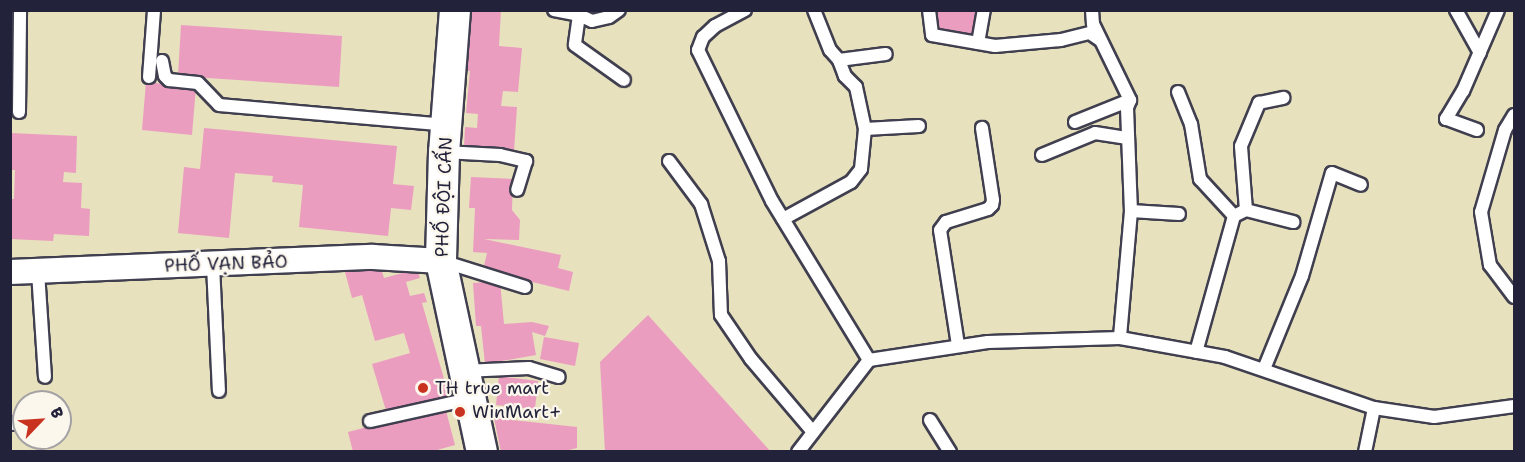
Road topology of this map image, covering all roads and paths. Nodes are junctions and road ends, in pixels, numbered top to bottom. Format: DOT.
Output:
graph roads {
  1 [pos="20,10"];
  2 [pos="154,10"];
  3 [pos="455,10"];
  4 [pos="554,10"];
  5 [pos="619,10"];
  6 [pos="745,10"];
  7 [pos="814,10"];
  8 [pos="929,10"];
  9 [pos="984,10"];
  10 [pos="1092,10"];
  11 [pos="1456,10"];
  12 [pos="1498,10"];
  13 [pos="579,15"];
  14 [pos="1100,40"];
  15 [pos="978,43"];
  16 [pos="1480,53"];
  17 [pos="886,54"];
  18 [pos="838,60"];
  19 [pos="162,61"];
  20 [pos="149,77"];
  21 [pos="624,80"];
  22 [pos="1178,92"];
  23 [pos="1283,98"];
  24 [pos="1130,100"];
  25 [pos="19,112"];
  26 [pos="1515,115"];
  27 [pos="1075,122"];
  28 [pos="920,126"];
  29 [pos="982,128"];
  30 [pos="866,129"];
  31 [pos="1477,130"];
  32 [pos="1128,138"];
  33 [pos="446,139"];
  34 [pos="1042,155"];
  35 [pos="669,160"];
  36 [pos="1361,185"];
  37 [pos="518,190"];
  38 [pos="1246,210"];
  39 [pos="1131,211"];
  40 [pos="1179,214"];
  41 [pos="1234,216"];
  42 [pos="783,219"];
  43 [pos="1293,222"];
  44 [pos="441,261"];
  45 [pos="213,265"];
  46 [pos="10,272"];
  47 [pos="38,272"];
  48 [pos="525,287"];
  49 [pos="1515,297"];
  50 [pos="1120,338"];
  51 [pos="958,345"];
  52 [pos="1196,351"];
  53 [pos="869,360"];
  54 [pos="1264,369"];
  55 [pos="45,377"];
  56 [pos="559,377"];
  57 [pos="466,385"];
  58 [pos="219,391"];
  59 [pos="1515,406"];
  60 [pos="1374,408"];
  61 [pos="930,420"];
  62 [pos="370,421"];
  63 [pos="813,432"];
  64 [pos="482,452"];
  65 [pos="798,452"];
  66 [pos="950,452"];
  67 [pos="1365,452"];
  1 -- 25 [label="lane"];
  2 -- 20 [label="lane"];
  3 -- 33 [label="street, PHỐ ĐỘI CẤN"];
  4 -- 13 [label="lane"];
  5 -- 13 [label="lane"];
  6 -- 42 [label="lane"];
  7 -- 18 [label="lane"];
  8 -- 15 [label="lane"];
  9 -- 15 [label="lane"];
  10 -- 14 [label="lane"];
  11 -- 16 [label="lane"];
  12 -- 16 [label="lane"];
  13 -- 21 [label="lane"];
  14 -- 15 [label="lane"];
  14 -- 24 [label="lane"];
  16 -- 31 [label="lane"];
  17 -- 18 [label="lane"];
  18 -- 30 [label="lane"];
  19 -- 33 [label="lane"];
  22 -- 41 [label="lane"];
  23 -- 38 [label="lane"];
  24 -- 27 [label="lane"];
  24 -- 32 [label="lane"];
  26 -- 49 [label="lane"];
  28 -- 30 [label="lane"];
  29 -- 51 [label="lane"];
  30 -- 42 [label="lane"];
  32 -- 34 [label="lane"];
  32 -- 39 [label="lane"];
  33 -- 37 [label="lane"];
  33 -- 44 [label="street, PHỐ ĐỘI CẤN"];
  35 -- 63 [label="lane"];
  36 -- 54 [label="lane"];
  38 -- 41 [label="lane"];
  38 -- 43 [label="lane"];
  39 -- 40 [label="lane"];
  39 -- 50 [label="lane"];
  41 -- 52 [label="lane"];
  42 -- 53 [label="lane"];
  44 -- 45 [label="street, PHỐ VẠN BẢO"];
  44 -- 48 [label="lane"];
  44 -- 57 [label="street, PHỐ ĐỘI CẤN"];
  45 -- 47 [label="street, PHỐ VẠN BẢO"];
  45 -- 58 [label="lane"];
  46 -- 47 [label="street, PHỐ VẠN BẢO"];
  47 -- 55 [label="lane"];
  50 -- 51 [label="lane"];
  50 -- 52 [label="lane"];
  51 -- 53 [label="lane"];
  52 -- 54 [label="lane"];
  53 -- 63 [label="lane"];
  54 -- 60 [label="lane"];
  56 -- 57 [label="lane"];
  57 -- 62 [label="lane"];
  57 -- 64 [label="street, PHỐ ĐỘI CẤN"];
  59 -- 60 [label="lane"];
  60 -- 67 [label="lane"];
  61 -- 66 [label="lane"];
  63 -- 65 [label="lane"];
}
